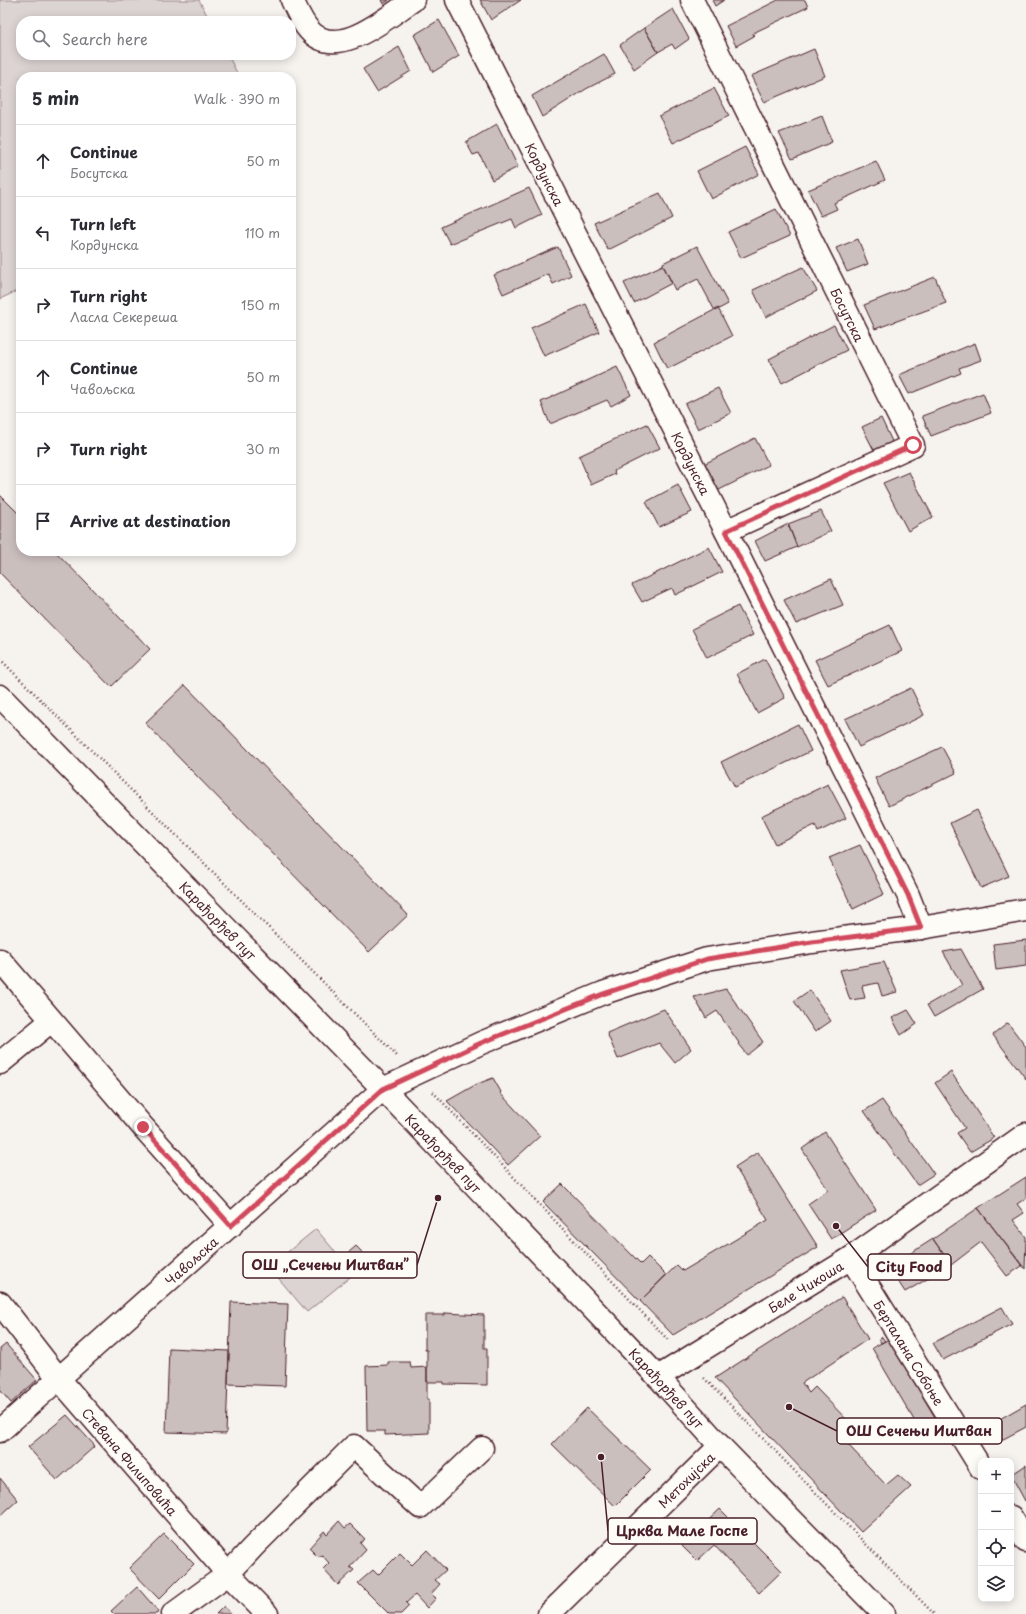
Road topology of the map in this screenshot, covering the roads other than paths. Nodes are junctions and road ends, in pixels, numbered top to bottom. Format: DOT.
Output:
graph roads {
  1 [pos="292,0"];
  2 [pos="412,0"];
  3 [pos="457,0"];
  4 [pos="692,0"];
  5 [pos="726,531"];
  6 [pos="0,696"];
  7 [pos="1026,910"];
  8 [pos="921,928"];
  9 [pos="0,960"];
  10 [pos="50,1021"];
  11 [pos="0,1063"];
  12 [pos="383,1089"];
  13 [pos="1026,1134"];
  14 [pos="231,1226"];
  15 [pos="851,1258"];
  16 [pos="0,1303"];
  17 [pos="658,1377"];
  18 [pos="59,1379"];
  19 [pos="0,1431"];
  20 [pos="720,1446"];
  21 [pos="482,1448"];
  22 [pos="978,1463"];
  23 [pos="1014,1522"];
  24 [pos="1026,1541"];
  25 [pos="228,1574"];
  26 [pos="174,1614"];
  27 [pos="267,1614"];
  28 [pos="549,1614"];
  29 [pos="884,1614"];
  1 -- 2 [label="street"];
  3 -- 5 [label="street, Кордунска"];
  4 -- 5 [label="street, Босутска"];
  5 -- 8 [label="street, Кордунска"];
  6 -- 12 [label="street, Карађорђев пут"];
  7 -- 8 [label="street, Чавољска"];
  8 -- 12 [label="street, Чавољска"];
  9 -- 10 [label="street"];
  10 -- 11 [label="street"];
  10 -- 14 [label="street"];
  12 -- 14 [label="street, Чавољска"];
  12 -- 17 [label="street, Карађорђев пут"];
  13 -- 15 [label="street, Беле Чикоша"];
  14 -- 18 [label="street, Чавољска"];
  15 -- 17 [label="street, Беле Чикоша"];
  15 -- 22 [label="street, Берталана Собоње"];
  16 -- 18 [label="street, Стевана Филиповића"];
  17 -- 20 [label="street, Карађорђев пут"];
  18 -- 19 [label="street, Чавољска"];
  18 -- 25 [label="street, Стевана Филиповића"];
  20 -- 28 [label="street, Метохијска"];
  20 -- 29 [label="street, Карађорђев пут"];
  21 -- 25 [label="street"];
  23 -- 24 [label="street"];
  25 -- 26 [label="street"];
  25 -- 27 [label="street, Стевана Филиповића"];
}
